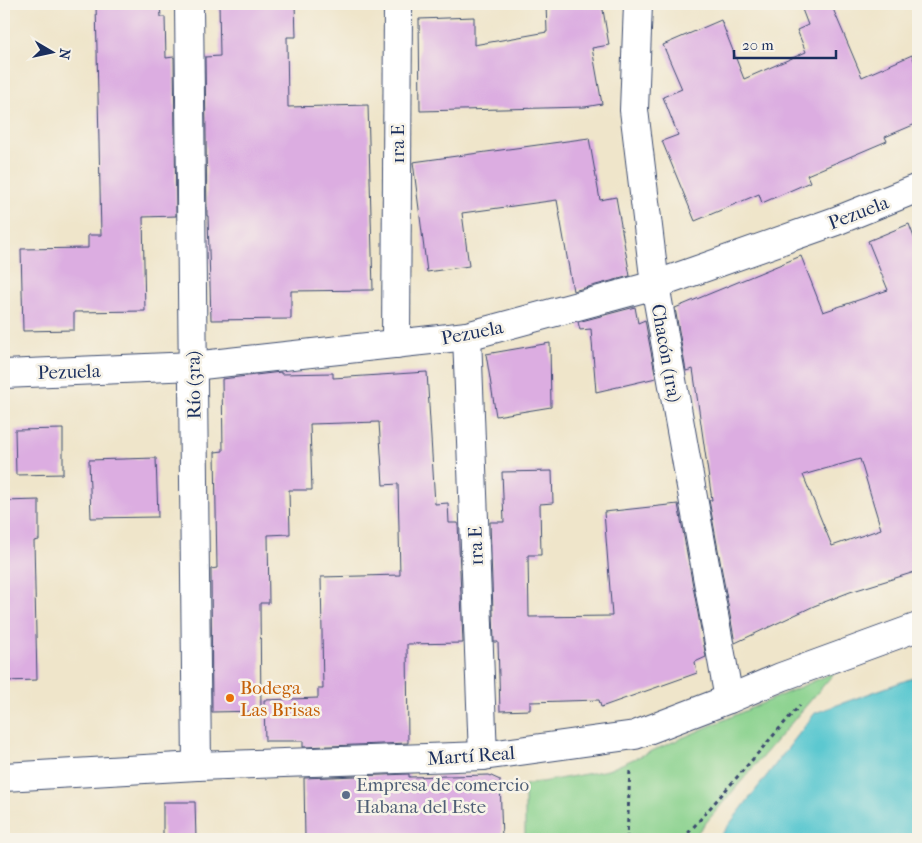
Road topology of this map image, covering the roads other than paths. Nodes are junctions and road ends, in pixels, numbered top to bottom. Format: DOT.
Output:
graph roads {
  1 [pos="189,4"];
  2 [pos="398,4"];
  3 [pos="638,4"];
  4 [pos="918,188"];
  5 [pos="655,285"];
  6 [pos="467,336"];
  7 [pos="396,344"];
  8 [pos="193,366"];
  9 [pos="4,374"];
  10 [pos="918,627"];
  11 [pos="728,699"];
  12 [pos="483,756"];
  13 [pos="197,766"];
  14 [pos="4,777"];
  1 -- 8 [label="main road, Río (3ra)"];
  2 -- 7 [label="main road, 1ra E"];
  3 -- 5 [label="main road, Chacón (1ra)"];
  4 -- 5 [label="main road, Pezuela"];
  5 -- 6 [label="main road, Pezuela"];
  5 -- 11 [label="main road, Chacón (1ra)"];
  6 -- 7 [label="main road, Pezuela"];
  6 -- 12 [label="main road, 1ra E"];
  7 -- 8 [label="main road, Pezuela"];
  8 -- 9 [label="main road, Pezuela"];
  8 -- 13 [label="main road, Río (3ra)"];
  10 -- 11 [label="main road, Martí Real"];
  11 -- 12 [label="main road, Martí Real"];
  12 -- 13 [label="main road, Martí Real"];
  13 -- 14 [label="main road, Martí Real"];
}
